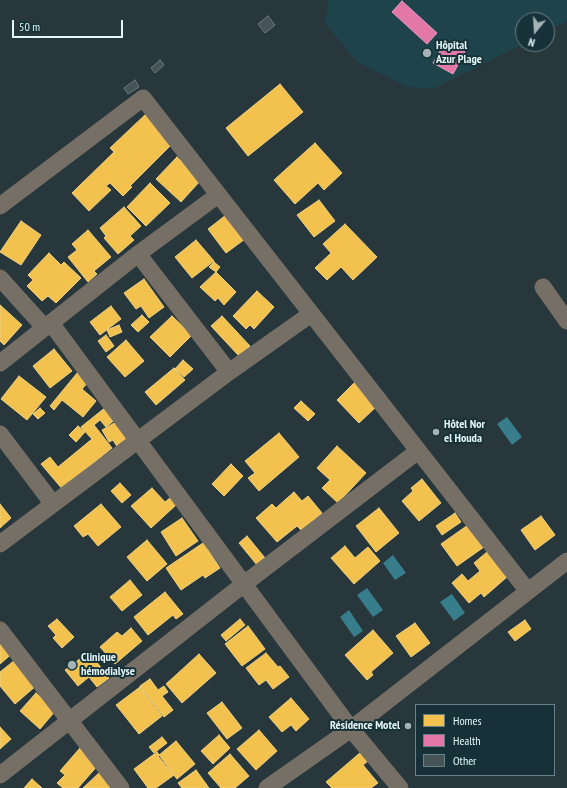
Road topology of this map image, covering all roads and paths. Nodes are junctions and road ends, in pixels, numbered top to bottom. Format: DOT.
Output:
graph roads {
  1 [pos="218,195"];
  2 [pos="0,206"];
  3 [pos="138,254"];
  4 [pos="0,278"];
  5 [pos="543,287"];
  6 [pos="311,314"];
  7 [pos="567,321"];
  8 [pos="48,325"];
  9 [pos="0,363"];
  10 [pos="230,372"];
  11 [pos="0,434"];
  12 [pos="138,440"];
  13 [pos="418,451"];
  14 [pos="53,504"];
  15 [pos="0,544"];
  16 [pos="567,561"];
  17 [pos="244,584"];
  18 [pos="527,590"];
  19 [pos="0,630"];
  20 [pos="69,720"];
  21 [pos="351,729"];
  22 [pos="0,774"];
  23 [pos="121,788"];
  24 [pos="267,788"];
  25 [pos="400,788"];
  1 -- 2 [label="street"];
  1 -- 3 [label="street"];
  1 -- 6 [label="street"];
  3 -- 8 [label="street"];
  3 -- 10 [label="street"];
  4 -- 8 [label="street"];
  5 -- 7 [label="street"];
  6 -- 10 [label="street"];
  6 -- 13 [label="street"];
  8 -- 9 [label="street"];
  8 -- 12 [label="street"];
  10 -- 12 [label="street"];
  11 -- 14 [label="street"];
  12 -- 14 [label="street"];
  12 -- 17 [label="street"];
  13 -- 17 [label="street"];
  13 -- 18 [label="street"];
  14 -- 15 [label="street"];
  16 -- 18 [label="street"];
  17 -- 20 [label="street"];
  17 -- 21 [label="street"];
  18 -- 21 [label="street"];
  19 -- 20 [label="street"];
  20 -- 22 [label="street"];
  20 -- 23 [label="street"];
  21 -- 24 [label="street"];
  21 -- 25 [label="street"];
}
